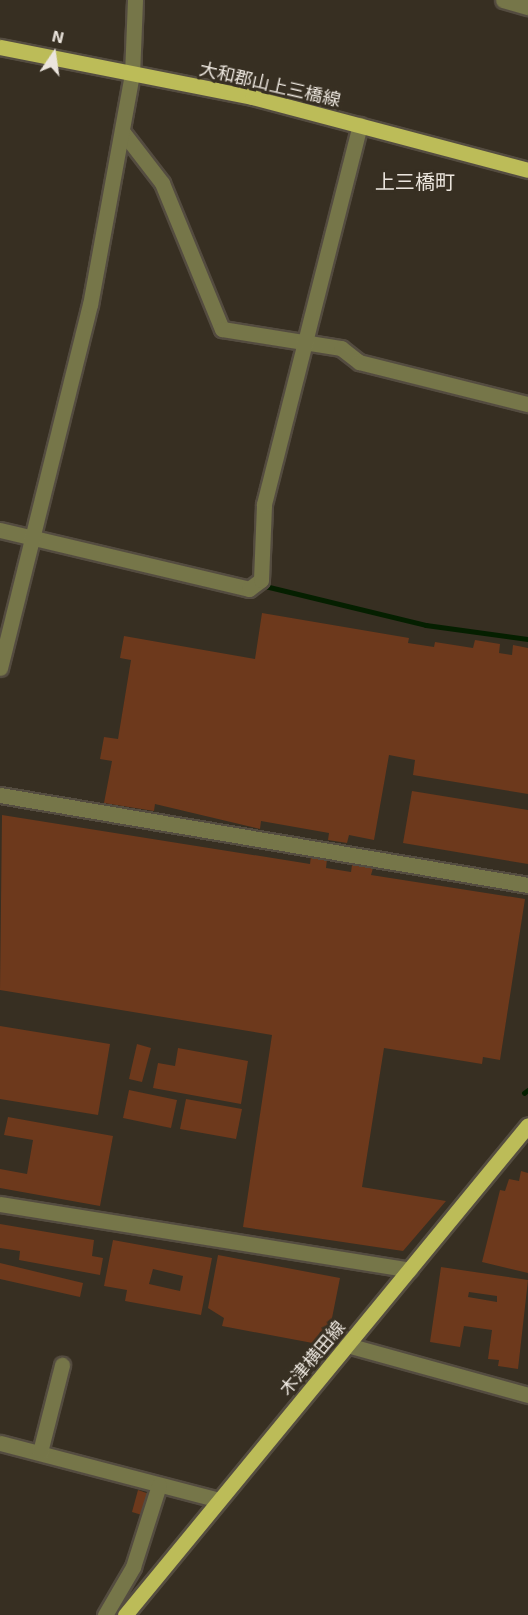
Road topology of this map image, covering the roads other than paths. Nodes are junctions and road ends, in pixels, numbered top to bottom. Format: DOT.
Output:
graph roads {
  1 [pos="135,0"];
  2 [pos="503,0"];
  3 [pos="528,7"];
  4 [pos="0,47"];
  5 [pos="132,75"];
  6 [pos="360,125"];
  7 [pos="122,131"];
  8 [pos="528,170"];
  9 [pos="306,341"];
  10 [pos="527,399"];
  11 [pos="0,530"];
  12 [pos="33,538"];
  13 [pos="0,668"];
  14 [pos="0,795"];
  15 [pos="528,885"];
  16 [pos="528,1125"];
  17 [pos="0,1204"];
  18 [pos="410,1270"];
  19 [pos="347,1346"];
  20 [pos="62,1365"];
  21 [pos="528,1395"];
  22 [pos="0,1443"];
  23 [pos="40,1452"];
  24 [pos="159,1485"];
  25 [pos="219,1500"];
  26 [pos="105,1615"];
  27 [pos="125,1615"];
  1 -- 5 [label="street"];
  2 -- 3 [label="street"];
  4 -- 5 [label="main road, 大和郡山上三橋線"];
  5 -- 6 [label="main road, 大和郡山上三橋線"];
  5 -- 7 [label="street"];
  6 -- 8 [label="main road, 大和郡山上三橋線"];
  6 -- 9 [label="street"];
  7 -- 9 [label="street"];
  7 -- 12 [label="street"];
  9 -- 10 [label="street"];
  9 -- 12 [label="street"];
  11 -- 12 [label="street"];
  12 -- 13 [label="street"];
  14 -- 15 [label="street"];
  16 -- 18 [label="main road, 木津横田線"];
  17 -- 18 [label="street"];
  18 -- 19 [label="main road, 木津横田線"];
  19 -- 21 [label="street"];
  19 -- 25 [label="main road, 木津横田線"];
  20 -- 23 [label="street"];
  22 -- 23 [label="street"];
  23 -- 24 [label="street"];
  24 -- 25 [label="street"];
  24 -- 26 [label="street"];
  25 -- 27 [label="main road, 木津横田線"];
}
